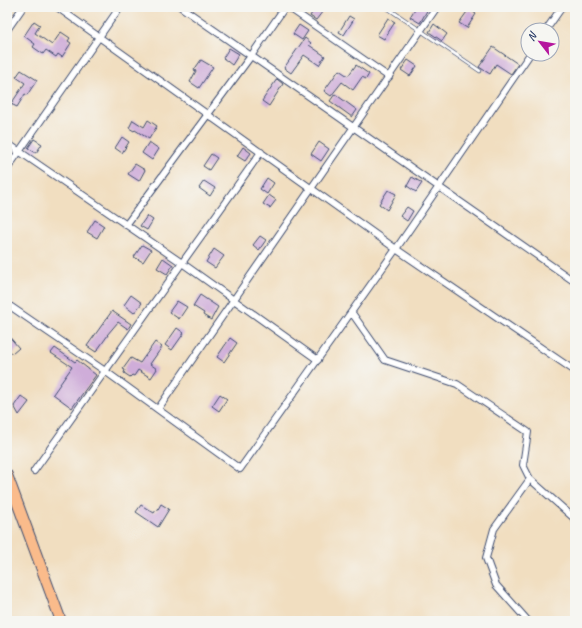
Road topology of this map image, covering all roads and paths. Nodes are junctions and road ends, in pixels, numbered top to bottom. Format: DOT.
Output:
graph roads {
  1 [pos="24,7"];
  2 [pos="57,7"];
  3 [pos="120,7"];
  4 [pos="181,7"];
  5 [pos="286,7"];
  6 [pos="386,7"];
  7 [pos="437,7"];
  8 [pos="562,7"];
  9 [pos="552,22"];
  10 [pos="7,30"];
  11 [pos="421,30"];
  12 [pos="99,37"];
  13 [pos="251,56"];
  14 [pos="525,62"];
  15 [pos="480,71"];
  16 [pos="389,77"];
  17 [pos="208,114"];
  18 [pos="354,127"];
  19 [pos="7,143"];
  20 [pos="19,152"];
  21 [pos="260,152"];
  22 [pos="7,169"];
  23 [pos="439,187"];
  24 [pos="312,189"];
  25 [pos="126,225"];
  26 [pos="396,249"];
  27 [pos="182,263"];
  28 [pos="575,282"];
  29 [pos="234,300"];
  30 [pos="7,304"];
  31 [pos="352,312"];
  32 [pos="318,360"];
  33 [pos="105,371"];
  34 [pos="575,371"];
  35 [pos="158,409"];
  36 [pos="34,471"];
  37 [pos="7,475"];
  38 [pos="530,479"];
  39 [pos="575,519"];
  40 [pos="61,621"];
  41 [pos="528,621"];
  1 -- 10 [label="street"];
  2 -- 12 [label="street"];
  3 -- 12 [label="street"];
  4 -- 13 [label="street"];
  5 -- 13 [label="street"];
  5 -- 16 [label="street"];
  6 -- 11 [label="lane"];
  7 -- 11 [label="street"];
  8 -- 9 [label="street"];
  11 -- 15 [label="lane"];
  11 -- 16 [label="street"];
  12 -- 17 [label="street"];
  12 -- 20 [label="street"];
  13 -- 17 [label="street"];
  13 -- 18 [label="street"];
  14 -- 23 [label="street"];
  16 -- 18 [label="street"];
  17 -- 21 [label="street"];
  17 -- 25 [label="street"];
  18 -- 23 [label="street"];
  18 -- 24 [label="street"];
  19 -- 20 [label="street"];
  20 -- 22 [label="street"];
  20 -- 25 [label="street"];
  21 -- 24 [label="street"];
  21 -- 27 [label="street"];
  23 -- 26 [label="street"];
  23 -- 28 [label="street"];
  24 -- 26 [label="street"];
  24 -- 29 [label="street"];
  25 -- 27 [label="street"];
  26 -- 31 [label="street"];
  26 -- 34 [label="street"];
  27 -- 29 [label="street"];
  27 -- 33 [label="street"];
  29 -- 32 [label="street"];
  29 -- 35 [label="street"];
  30 -- 33 [label="street"];
  31 -- 32 [label="street"];
  31 -- 38 [label="street"];
  32 -- 35 [label="street"];
  33 -- 35 [label="street"];
  33 -- 36 [label="street"];
  37 -- 40 [label="main road"];
  38 -- 39 [label="street"];
  38 -- 41 [label="street"];
}
